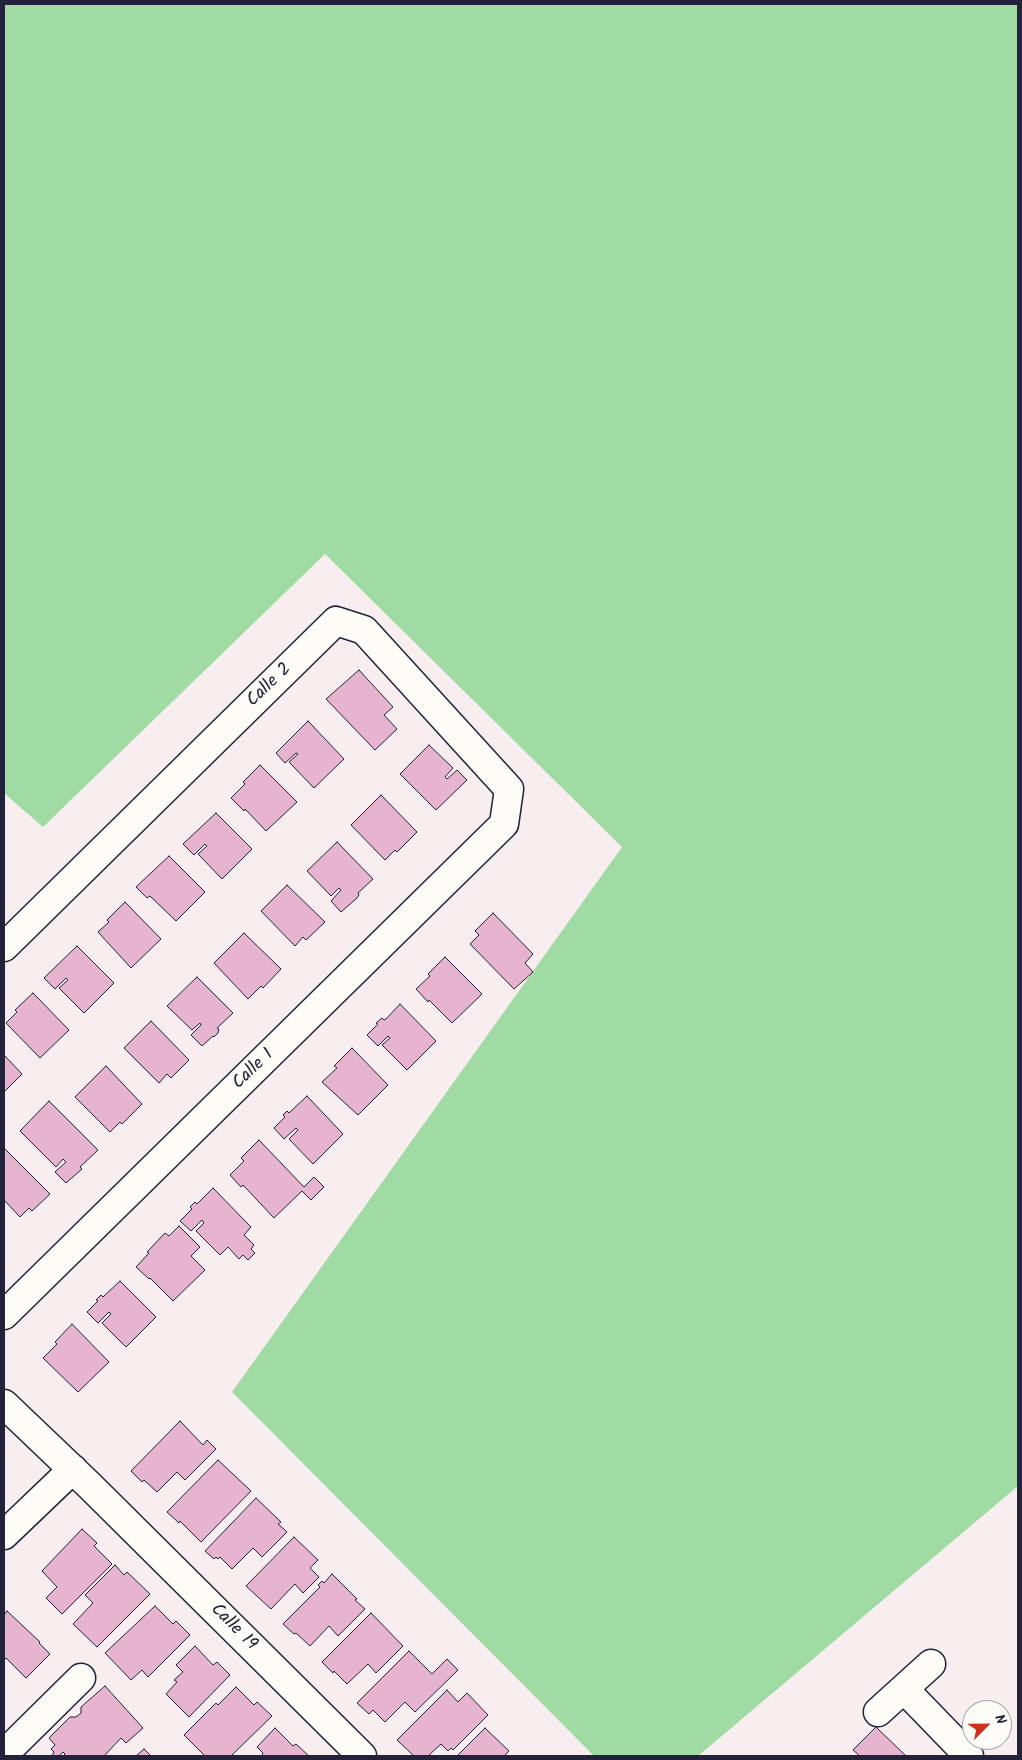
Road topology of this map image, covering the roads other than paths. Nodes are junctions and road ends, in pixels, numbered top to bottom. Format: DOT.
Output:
graph roads {
  1 [pos="504,824"];
  2 [pos="4,947"];
  3 [pos="4,1315"];
  4 [pos="4,1404"];
  5 [pos="73,1469"];
  6 [pos="4,1536"];
  7 [pos="930,1664"];
  8 [pos="81,1678"];
  9 [pos="904,1689"];
  10 [pos="878,1712"];
  11 [pos="5,1754"];
  12 [pos="362,1756"];
  13 [pos="969,1756"];
  1 -- 2 [label="street, Calle 2"];
  1 -- 3 [label="street, Calle 1"];
  4 -- 5 [label="street, Calle 19"];
  5 -- 6 [label="street"];
  5 -- 12 [label="street, Calle 19"];
  7 -- 9 [label="street"];
  8 -- 11 [label="street"];
  9 -- 10 [label="street"];
  9 -- 13 [label="street"];
}
